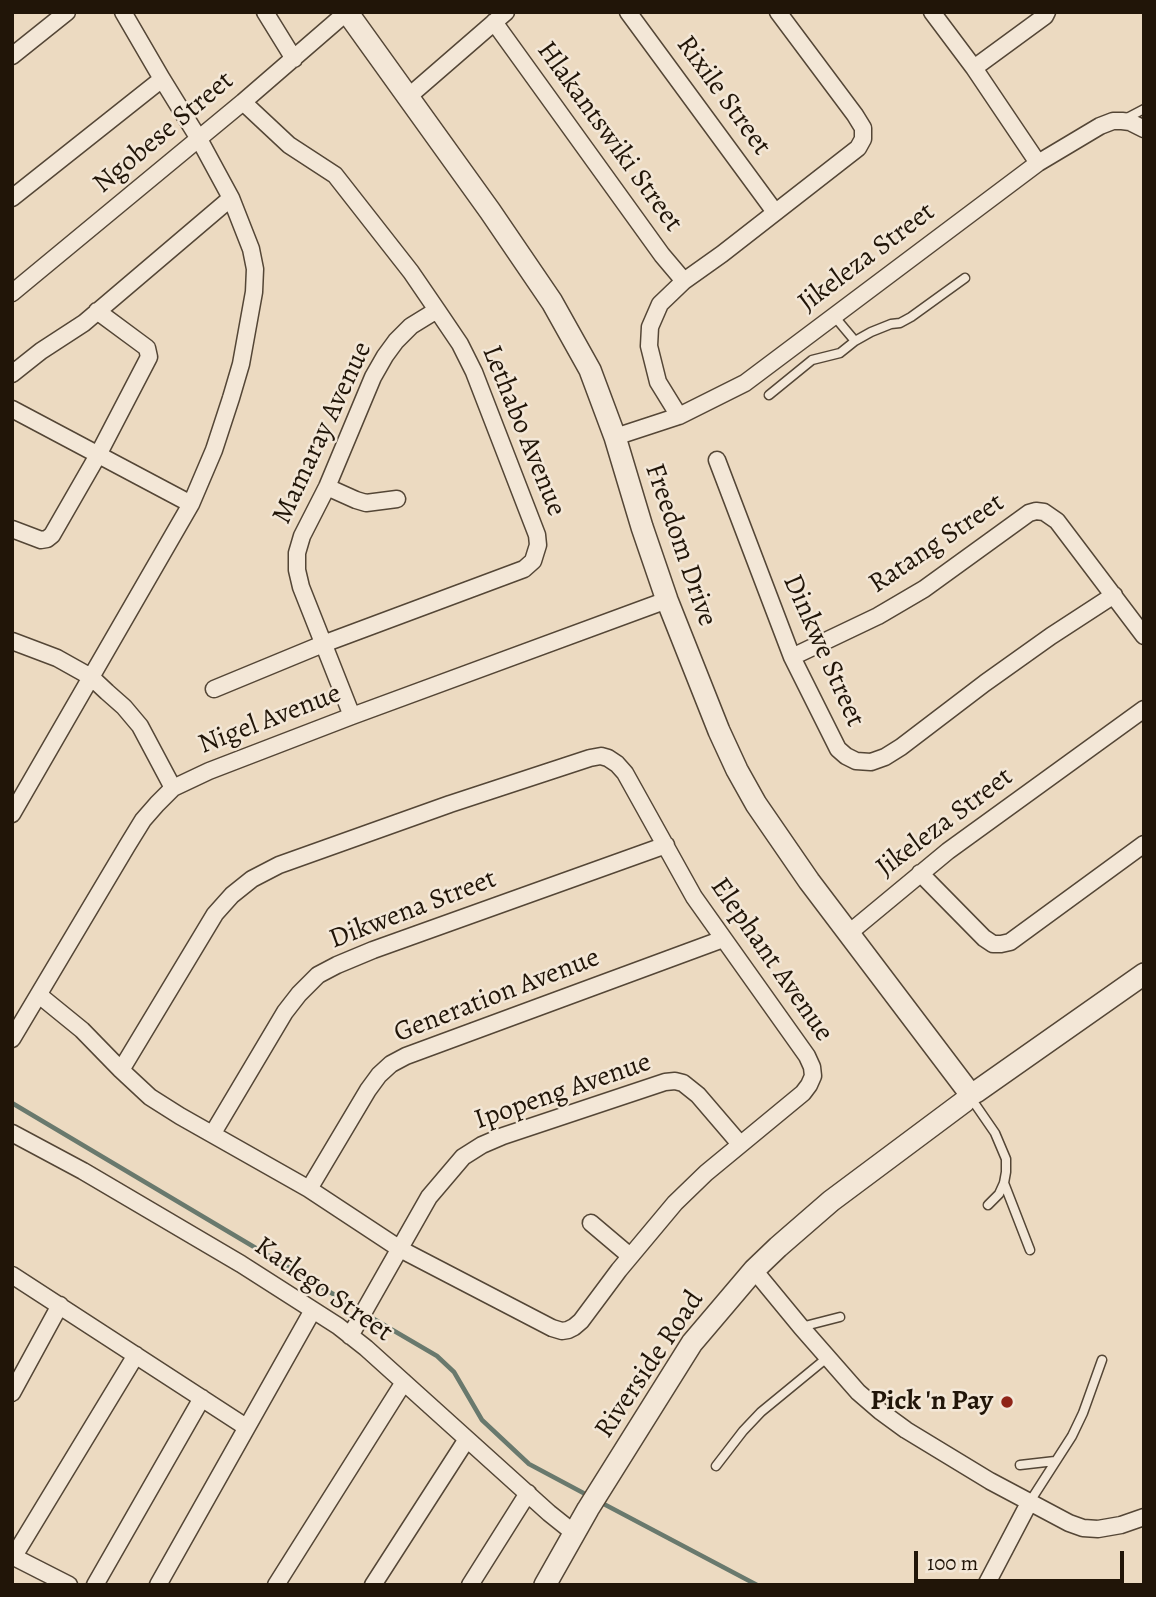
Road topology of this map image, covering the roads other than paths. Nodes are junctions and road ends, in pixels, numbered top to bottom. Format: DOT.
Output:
graph roads {
  1 [pos="67,12"];
  2 [pos="123,12"];
  3 [pos="265,12"];
  4 [pos="347,12"];
  5 [pos="628,12"];
  6 [pos="778,12"];
  7 [pos="932,12"];
  8 [pos="1047,12"];
  9 [pos="500,17"];
  10 [pos="12,56"];
  11 [pos="294,59"];
  12 [pos="975,68"];
  13 [pos="162,79"];
  14 [pos="408,97"];
  15 [pos="243,102"];
  16 [pos="1144,109"];
  17 [pos="1122,121"];
  18 [pos="1144,129"];
  19 [pos="199,139"];
  20 [pos="1038,163"];
  21 [pos="12,198"];
  22 [pos="230,198"];
  23 [pos="775,212"];
  24 [pos="965,278"];
  25 [pos="684,281"];
  26 [pos="12,293"];
  27 [pos="437,310"];
  28 [pos="97,311"];
  29 [pos="834,316"];
  30 [pos="855,341"];
  31 [pos="12,374"];
  32 [pos="769,395"];
  33 [pos="12,409"];
  34 [pos="679,416"];
  35 [pos="615,437"];
  36 [pos="99,456"];
  37 [pos="717,460"];
  38 [pos="327,486"];
  39 [pos="397,499"];
  40 [pos="191,503"];
  41 [pos="12,529"];
  42 [pos="1114,595"];
  43 [pos="667,600"];
  44 [pos="1144,636"];
  45 [pos="12,642"];
  46 [pos="323,644"];
  47 [pos="792,657"];
  48 [pos="91,677"];
  49 [pos="214,688"];
  50 [pos="1144,709"];
  51 [pos="352,716"];
  52 [pos="173,788"];
  53 [pos="12,814"];
  54 [pos="1144,844"];
  55 [pos="666,845"];
  56 [pos="920,873"];
  57 [pos="849,933"];
  58 [pos="723,939"];
  59 [pos="1144,974"];
  60 [pos="39,995"];
  61 [pos="12,1039"];
  62 [pos="121,1070"];
  63 [pos="971,1097"];
  64 [pos="12,1133"];
  65 [pos="213,1133"];
  66 [pos="740,1144"];
  67 [pos="1004,1183"];
  68 [pos="309,1189"];
  69 [pos="988,1205"];
  70 [pos="591,1223"];
  71 [pos="400,1249"];
  72 [pos="1030,1250"];
  73 [pos="629,1256"];
  74 [pos="754,1270"];
  75 [pos="12,1275"];
  76 [pos="60,1305"];
  77 [pos="313,1310"];
  78 [pos="840,1317"];
  79 [pos="801,1328"];
  80 [pos="350,1336"];
  81 [pos="136,1354"];
  82 [pos="828,1357"];
  83 [pos="1102,1360"];
  84 [pos="404,1382"];
  85 [pos="12,1393"];
  86 [pos="202,1398"];
  87 [pos="246,1427"];
  88 [pos="467,1439"];
  89 [pos="1055,1461"];
  90 [pos="1020,1465"];
  91 [pos="716,1466"];
  92 [pos="528,1493"];
  93 [pos="1029,1503"];
  94 [pos="1144,1517"];
  95 [pos="574,1532"];
  96 [pos="13,1556"];
  97 [pos="69,1585"];
  98 [pos="95,1585"];
  99 [pos="158,1585"];
  100 [pos="276,1585"];
  101 [pos="373,1585"];
  102 [pos="470,1585"];
  103 [pos="545,1585"];
  104 [pos="986,1585"];
  1 -- 10 [label="street"];
  2 -- 13 [label="street"];
  3 -- 11 [label="street"];
  4 -- 11 [label="street, Ngobese Street"];
  4 -- 14 [label="street, Freedom Drive"];
  5 -- 23 [label="street, Rixile Street"];
  6 -- 23 [label="street"];
  7 -- 12 [label="street"];
  8 -- 12 [label="street"];
  9 -- 14 [label="street"];
  9 -- 25 [label="street, Hlakantswiki Street"];
  11 -- 15 [label="street, Ngobese Street"];
  12 -- 20 [label="street"];
  13 -- 19 [label="street"];
  13 -- 21 [label="street"];
  14 -- 35 [label="street, Freedom Drive"];
  15 -- 19 [label="street, Ngobese Street"];
  15 -- 27 [label="street, Lethabo Avenue"];
  16 -- 17 [label="lane"];
  17 -- 18 [label="street"];
  17 -- 20 [label="street, Jikeleza Street"];
  19 -- 22 [label="street"];
  19 -- 26 [label="street, Ngobese Street"];
  20 -- 29 [label="street, Jikeleza Street"];
  22 -- 28 [label="street"];
  22 -- 40 [label="street"];
  23 -- 25 [label="street"];
  24 -- 30 [label="lane"];
  25 -- 34 [label="street"];
  27 -- 38 [label="street, Mamaray Avenue"];
  27 -- 46 [label="street, Lethabo Avenue"];
  28 -- 31 [label="street"];
  28 -- 36 [label="street"];
  29 -- 30 [label="lane"];
  29 -- 34 [label="street, Jikeleza Street"];
  30 -- 32 [label="lane"];
  33 -- 36 [label="street"];
  34 -- 35 [label="street, Jikeleza Street"];
  35 -- 43 [label="street, Freedom Drive"];
  36 -- 40 [label="street"];
  36 -- 41 [label="street"];
  37 -- 47 [label="street, Dinkwe Street"];
  38 -- 39 [label="street"];
  38 -- 46 [label="street, Mamaray Avenue"];
  40 -- 48 [label="street"];
  42 -- 44 [label="street, Ratang Street"];
  42 -- 47 [label="street, Ratang Street"];
  42 -- 47 [label="street, Dinkwe Street"];
  43 -- 51 [label="street, Nigel Avenue"];
  43 -- 57 [label="street, Freedom Drive"];
  45 -- 48 [label="street"];
  46 -- 49 [label="street, Lethabo Avenue"];
  46 -- 51 [label="street, Mamaray Avenue"];
  48 -- 52 [label="street"];
  48 -- 53 [label="street"];
  50 -- 56 [label="street, Jikeleza Street"];
  51 -- 52 [label="street, Nigel Avenue"];
  52 -- 60 [label="street, Nigel Avenue"];
  54 -- 56 [label="street"];
  55 -- 58 [label="street, Elephant Avenue"];
  55 -- 62 [label="street, Elephant Avenue"];
  55 -- 65 [label="street, Dikwena Street"];
  56 -- 57 [label="street, Jikeleza Street"];
  57 -- 63 [label="street, Freedom Drive"];
  58 -- 66 [label="street, Elephant Avenue"];
  58 -- 68 [label="street, Generation Avenue"];
  59 -- 63 [label="street, Riverside Road"];
  60 -- 61 [label="street, Nigel Avenue"];
  60 -- 62 [label="street"];
  62 -- 65 [label="street, Elephant Avenue"];
  63 -- 67 [label="lane"];
  63 -- 74 [label="street, Riverside Road"];
  64 -- 77 [label="street, Katlego Street"];
  65 -- 68 [label="street, Elephant Avenue"];
  66 -- 71 [label="street, Ipopeng Avenue"];
  66 -- 73 [label="street, Elephant Avenue"];
  67 -- 69 [label="lane"];
  67 -- 72 [label="lane"];
  68 -- 71 [label="street, Elephant Avenue"];
  70 -- 73 [label="street"];
  71 -- 73 [label="street, Elephant Avenue"];
  71 -- 80 [label="street, Ipopeng Avenue"];
  74 -- 79 [label="street"];
  74 -- 95 [label="street, Riverside Road"];
  75 -- 76 [label="street"];
  76 -- 81 [label="street"];
  76 -- 85 [label="street"];
  77 -- 80 [label="street, Katlego Street"];
  77 -- 87 [label="street"];
  78 -- 79 [label="lane"];
  79 -- 82 [label="street"];
  80 -- 84 [label="street, Katlego Street"];
  81 -- 86 [label="street"];
  81 -- 96 [label="street"];
  82 -- 91 [label="lane"];
  82 -- 93 [label="street"];
  83 -- 89 [label="lane"];
  84 -- 88 [label="street, Katlego Street"];
  84 -- 100 [label="street"];
  86 -- 87 [label="street"];
  86 -- 98 [label="street"];
  87 -- 99 [label="street"];
  88 -- 92 [label="street, Katlego Street"];
  88 -- 101 [label="street"];
  89 -- 90 [label="lane"];
  89 -- 93 [label="lane"];
  92 -- 95 [label="street, Katlego Street"];
  92 -- 102 [label="street"];
  93 -- 94 [label="street"];
  93 -- 104 [label="street"];
  95 -- 103 [label="street, Riverside Road"];
  96 -- 97 [label="street"];
}
